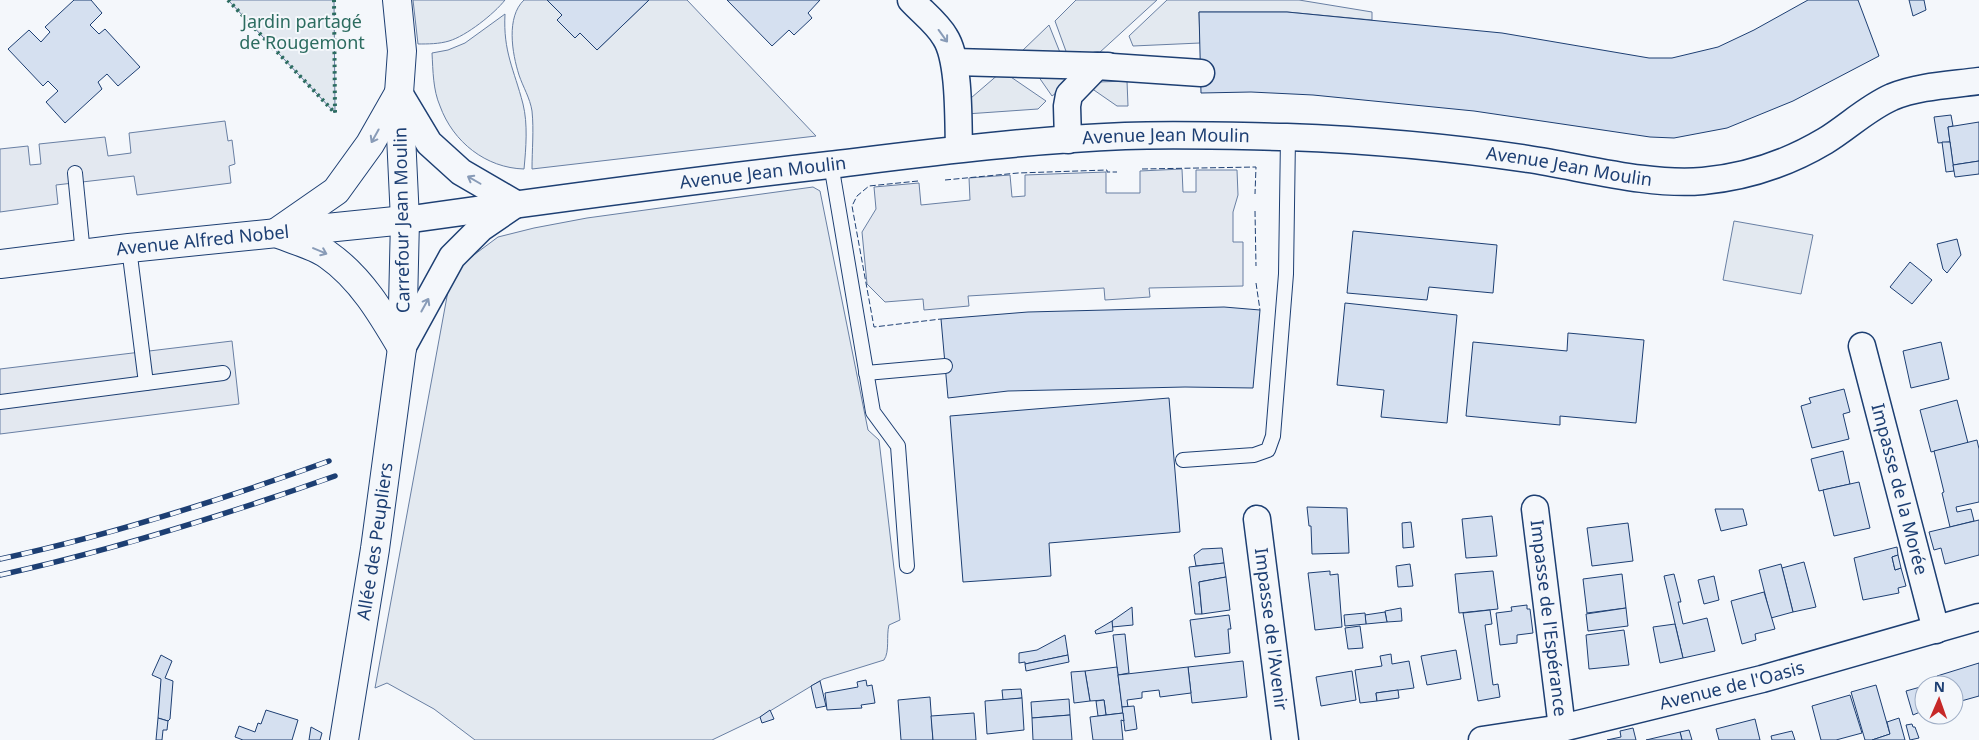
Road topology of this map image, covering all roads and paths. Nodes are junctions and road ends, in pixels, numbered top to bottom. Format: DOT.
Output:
graph roads {
  1 [pos="397,0"];
  2 [pos="910,0"];
  3 [pos="954,62"];
  4 [pos="1097,66"];
  5 [pos="1200,66"];
  6 [pos="1979,81"];
  7 [pos="399,93"];
  8 [pos="1288,137"];
  9 [pos="1068,140"];
  10 [pos="959,148"];
  11 [pos="831,164"];
  12 [pos="76,173"];
  13 [pos="516,204"];
  14 [pos="405,220"];
  15 [pos="275,233"];
  16 [pos="129,248"];
  17 [pos="83,254"];
  18 [pos="0,264"];
  19 [pos="1862,346"];
  20 [pos="402,348"];
  21 [pos="945,366"];
  22 [pos="223,373"];
  23 [pos="866,373"];
  24 [pos="146,383"];
  25 [pos="0,402"];
  26 [pos="1183,460"];
  27 [pos="1535,509"];
  28 [pos="1257,518"];
  29 [pos="907,566"];
  30 [pos="1979,617"];
  31 [pos="1936,630"];
  32 [pos="1562,728"];
  33 [pos="345,737"];
  34 [pos="1285,740"];
  35 [pos="1482,740"];
  1 -- 7 [label="street, Carrefour Jean Moulin"];
  2 -- 3 [label="street, one-way"];
  3 -- 4 [label="street"];
  3 -- 10 [label="street"];
  4 -- 5 [label="street"];
  4 -- 9 [label="street"];
  6 -- 8 [label="street, Avenue Jean Moulin"];
  13 -- 7 [label="street, one-way"];
  7 -- 14 [label="street, Carrefour Jean Moulin"];
  7 -- 15 [label="street, one-way"];
  8 -- 9 [label="street, Avenue Jean Moulin"];
  8 -- 26 [label="lane"];
  9 -- 10 [label="street, Avenue Jean Moulin"];
  10 -- 11 [label="street, Avenue Jean Moulin"];
  11 -- 13 [label="street, Avenue Jean Moulin"];
  11 -- 23 [label="lane"];
  12 -- 17 [label="lane"];
  13 -- 14 [label="street, Avenue Jean Moulin"];
  20 -- 13 [label="street, one-way"];
  14 -- 15 [label="street, Avenue Alfred Nobel"];
  14 -- 20 [label="street, Carrefour Jean Moulin"];
  15 -- 16 [label="street, Avenue Alfred Nobel"];
  15 -- 20 [label="street, one-way"];
  16 -- 17 [label="street, Avenue Alfred Nobel"];
  16 -- 24 [label="lane"];
  17 -- 18 [label="street, Avenue Alfred Nobel"];
  19 -- 31 [label="street, Impasse de la Morée"];
  20 -- 33 [label="street, Allée des Peupliers"];
  21 -- 23 [label="lane"];
  22 -- 24 [label="lane"];
  23 -- 29 [label="lane"];
  24 -- 25 [label="lane"];
  27 -- 32 [label="street, Impasse de l'Espérance"];
  28 -- 34 [label="street, Impasse de l'Avenir"];
  30 -- 31 [label="street, Avenue de l'Oasis"];
  31 -- 32 [label="street, Avenue de l'Oasis"];
  32 -- 35 [label="street, Avenue de l'Oasis"];
}
